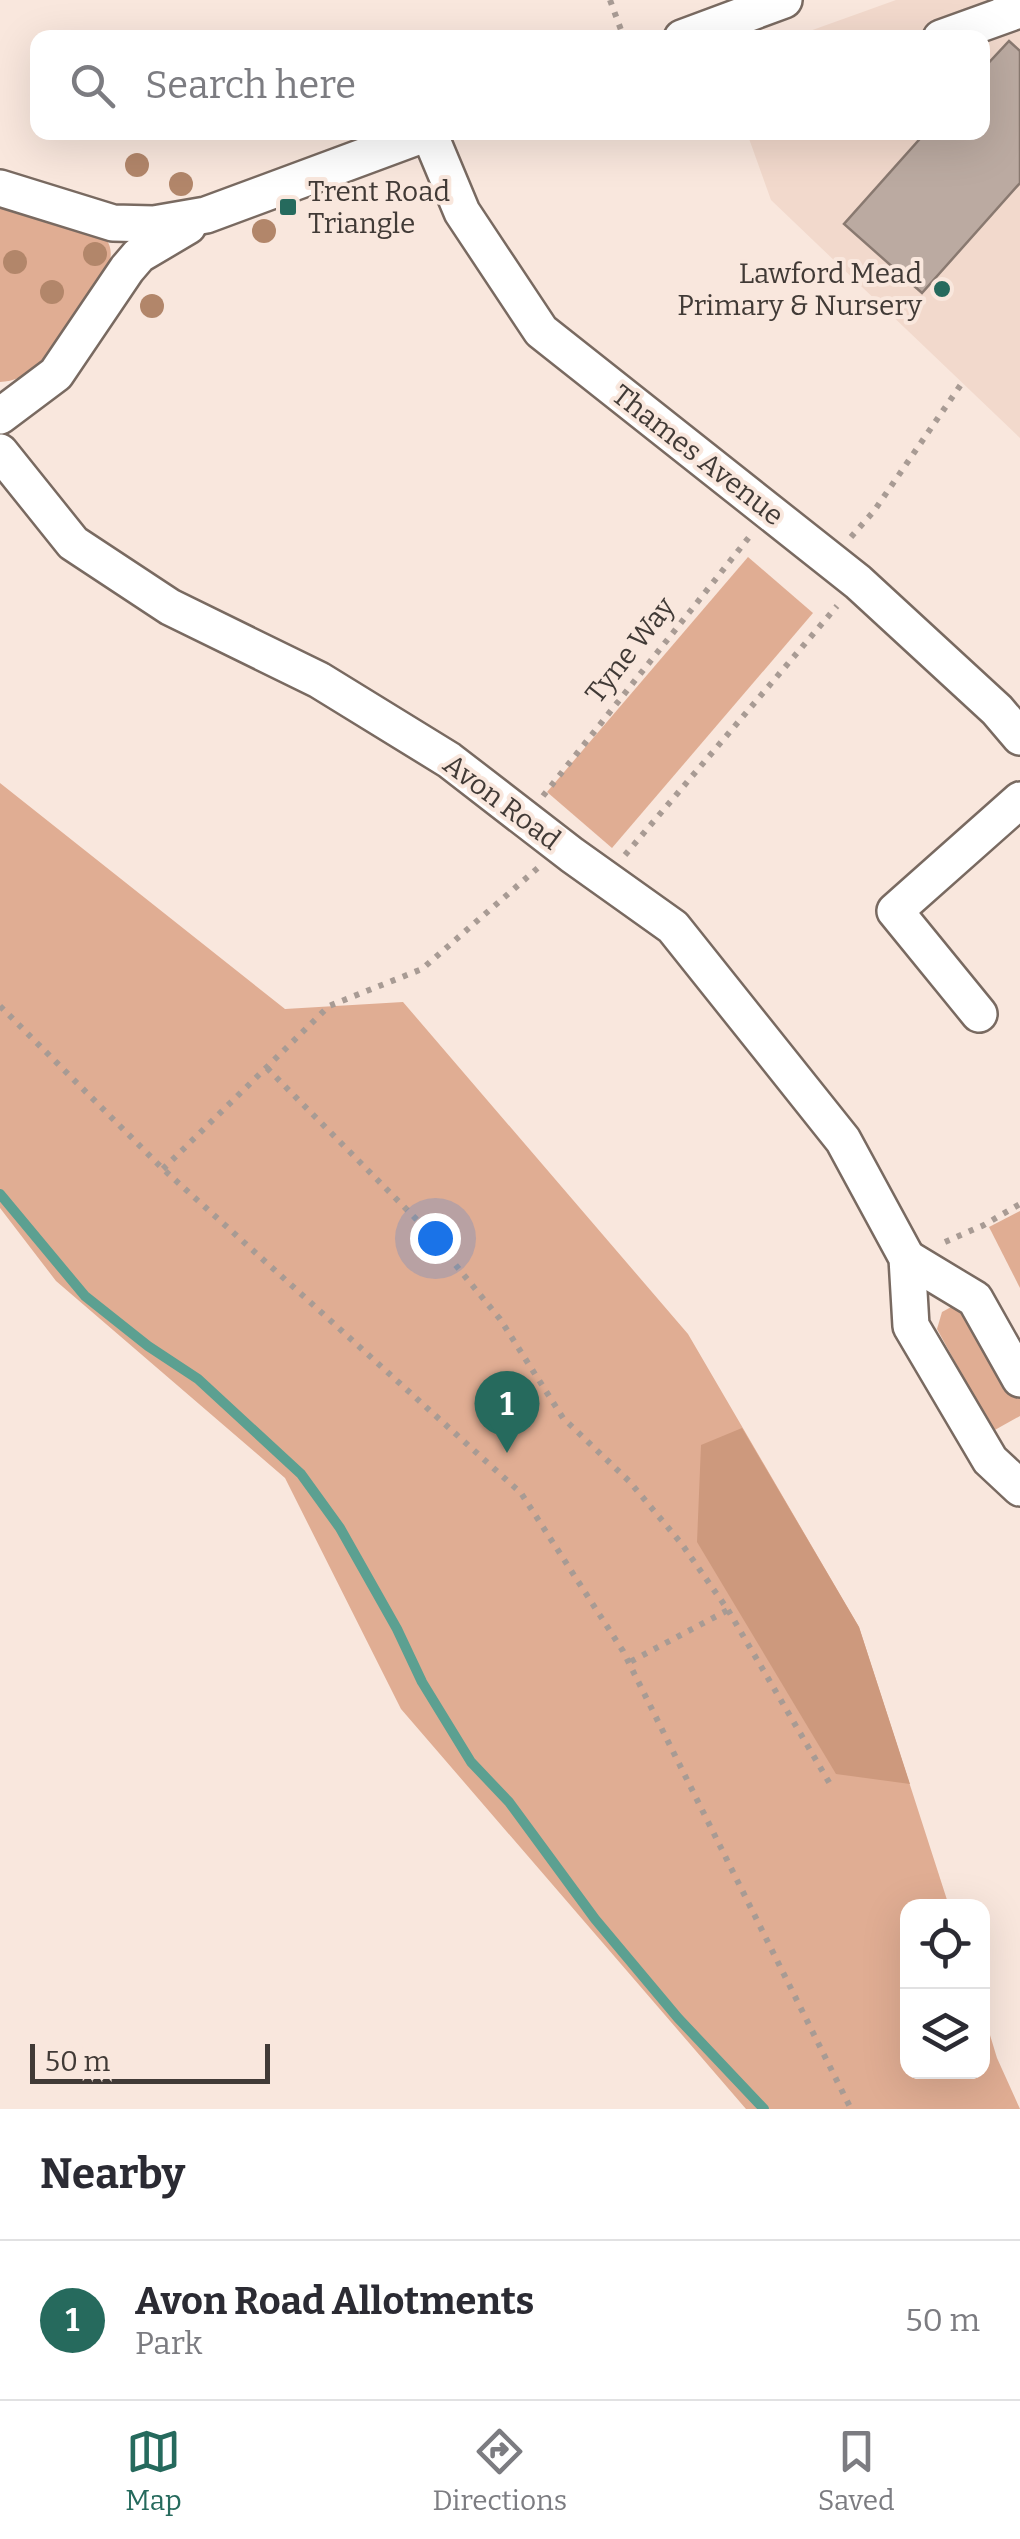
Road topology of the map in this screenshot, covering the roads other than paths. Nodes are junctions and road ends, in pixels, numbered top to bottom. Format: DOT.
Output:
graph roads {
  1 [pos="784,0"];
  2 [pos="1011,0"];
  3 [pos="703,30"];
  4 [pos="962,30"];
  5 [pos="411,140"];
  6 [pos="433,140"];
  7 [pos="0,188"];
  8 [pos="206,215"];
  9 [pos="0,416"];
  10 [pos="0,452"];
  11 [pos="1020,737"];
  12 [pos="1020,800"];
  13 [pos="979,1014"];
  14 [pos="906,1258"];
  15 [pos="1020,1379"];
  16 [pos="1020,1488"];
  1 -- 3 [label="street"];
  2 -- 4 [label="street"];
  5 -- 8 [label="street"];
  6 -- 11 [label="street, Thames Avenue"];
  7 -- 8 [label="street"];
  8 -- 9 [label="street"];
  10 -- 14 [label="street, Avon Road"];
  12 -- 13 [label="street"];
  14 -- 15 [label="street"];
  14 -- 16 [label="street, Avon Road"];
}
